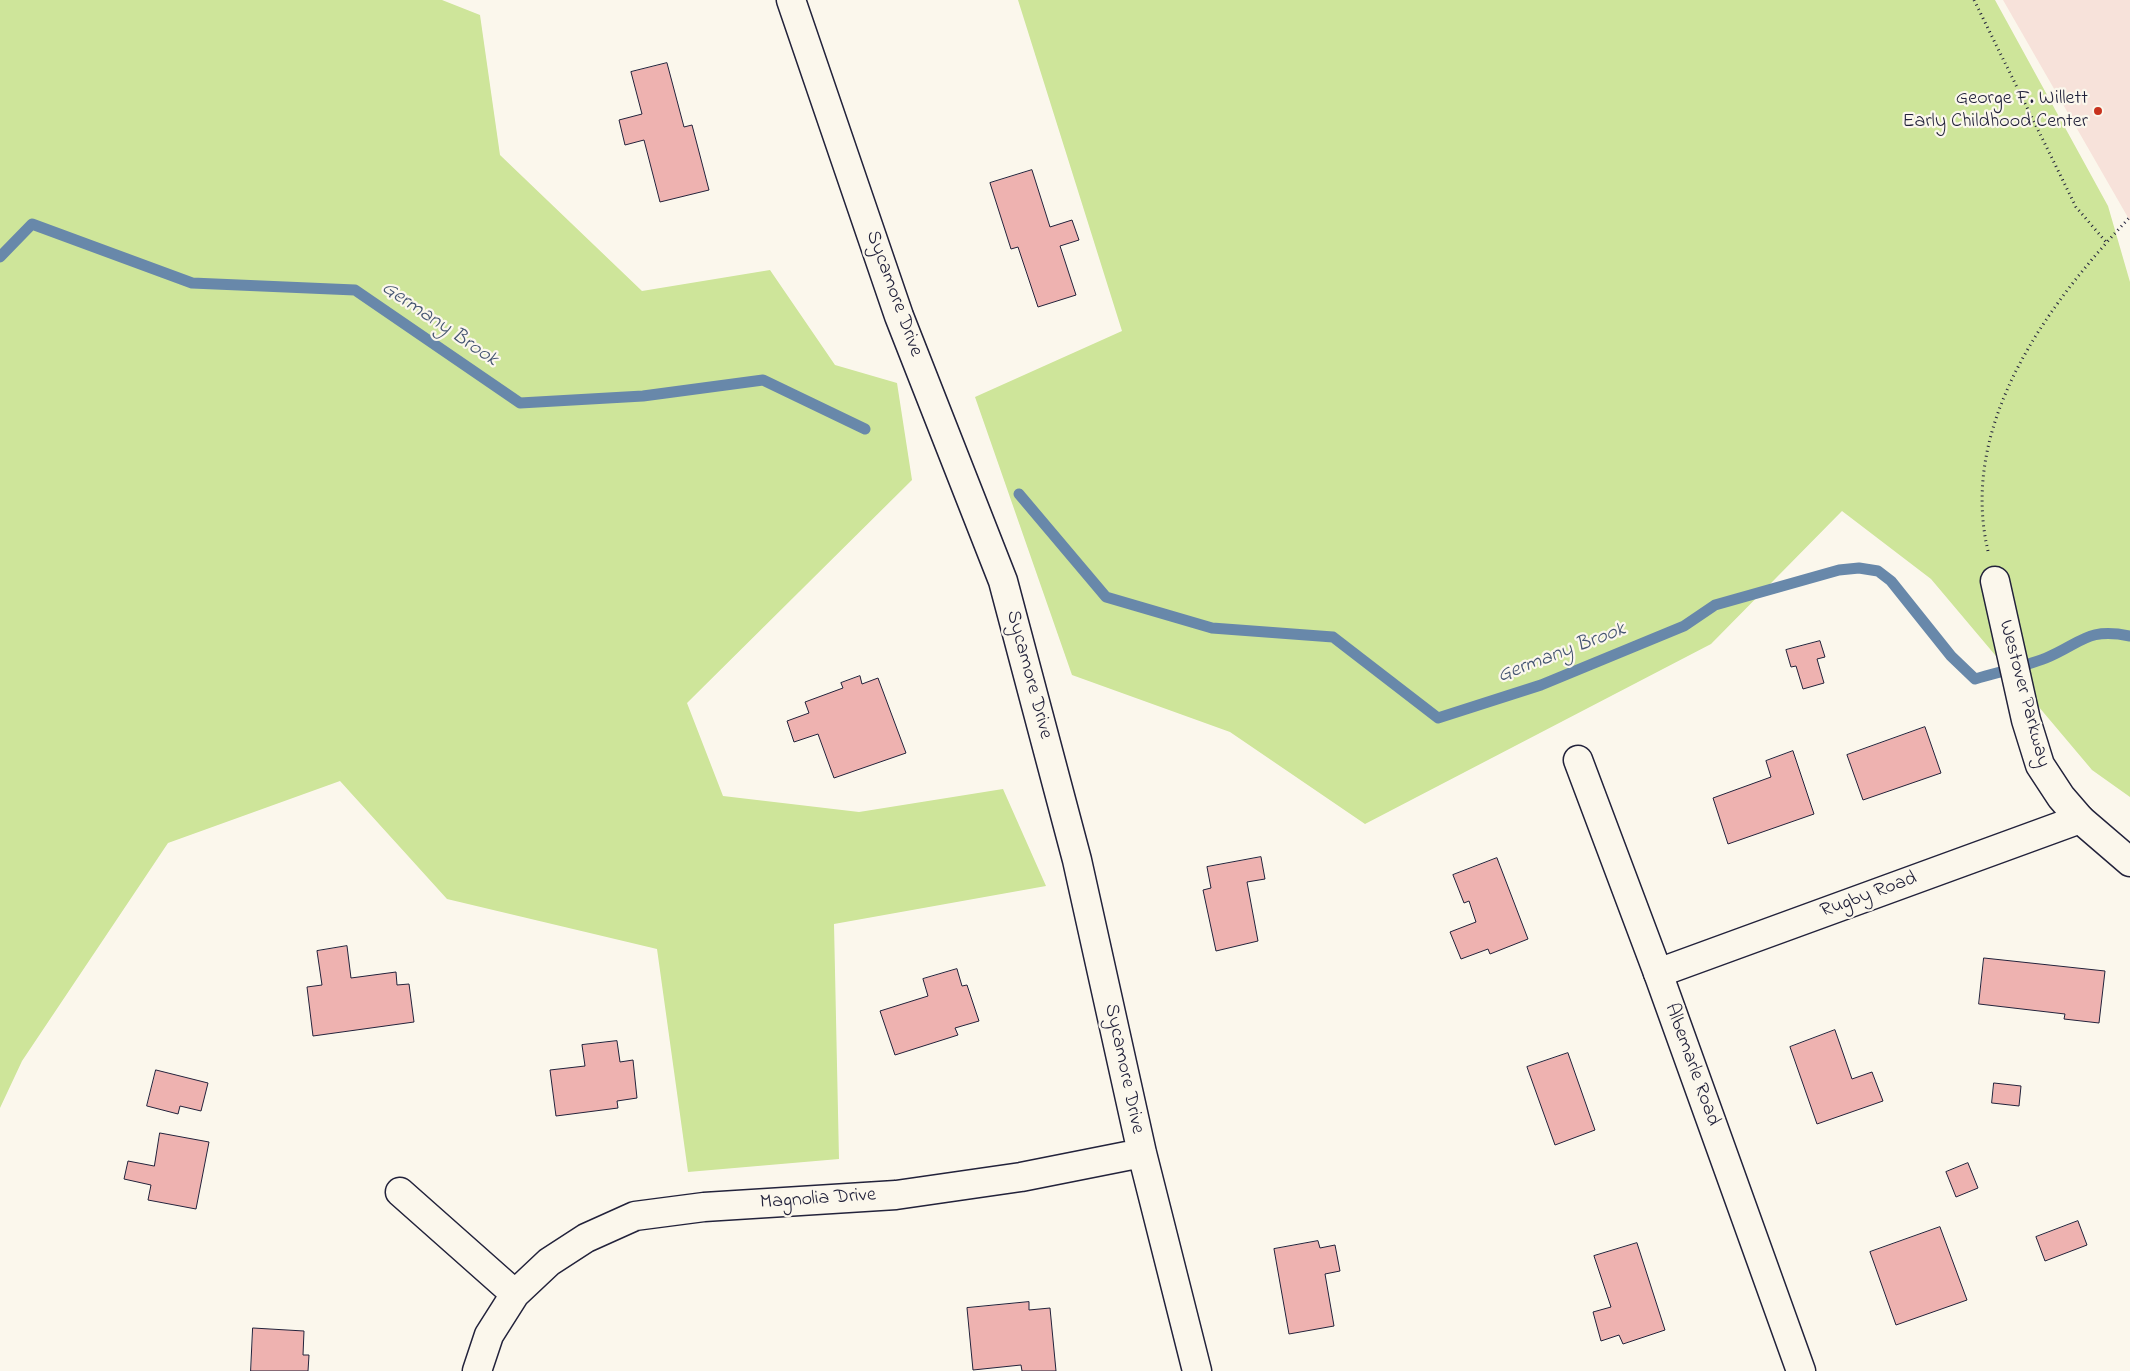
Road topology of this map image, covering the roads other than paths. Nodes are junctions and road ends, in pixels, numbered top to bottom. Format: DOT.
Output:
graph roads {
  1 [pos="791,0"];
  2 [pos="1995,581"];
  3 [pos="1578,760"];
  4 [pos="2080,819"];
  5 [pos="2130,862"];
  6 [pos="1658,974"];
  7 [pos="1142,1153"];
  8 [pos="400,1192"];
  9 [pos="515,1294"];
  10 [pos="477,1371"];
  11 [pos="1196,1371"];
  12 [pos="1801,1371"];
  1 -- 7 [label="street, Sycamore Drive"];
  2 -- 4 [label="street, Westover Parkway"];
  3 -- 6 [label="street, Albemarle Road"];
  4 -- 5 [label="street, Westover Parkway"];
  4 -- 6 [label="street, Rugby Road"];
  6 -- 12 [label="street, Albemarle Road"];
  7 -- 9 [label="street, Magnolia Drive"];
  7 -- 11 [label="street, Sycamore Drive"];
  8 -- 9 [label="street"];
  9 -- 10 [label="street, Magnolia Drive"];
}
